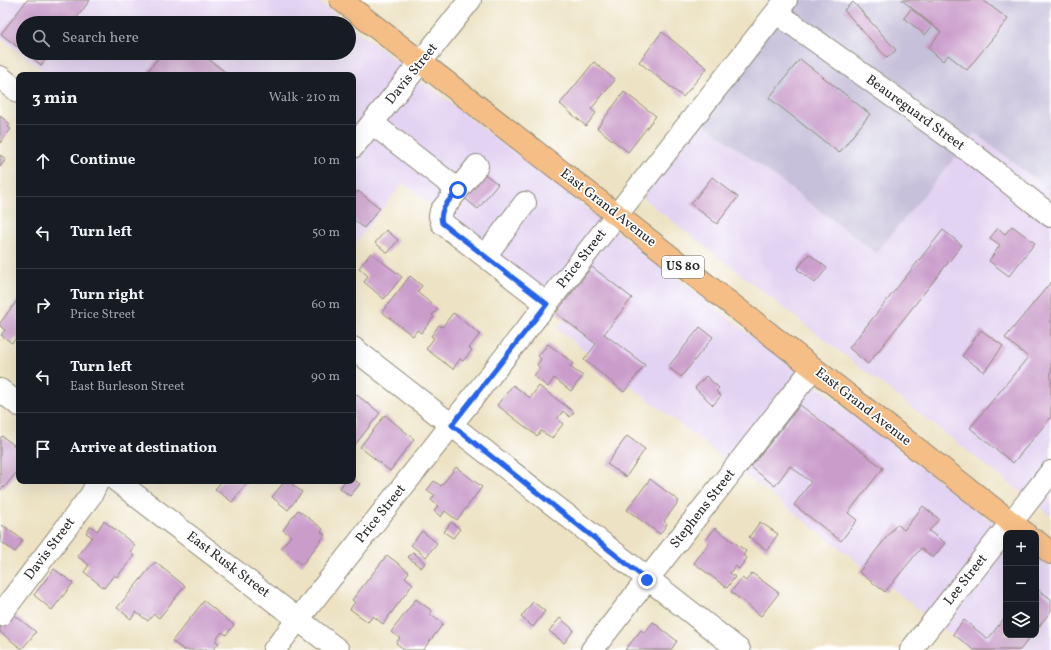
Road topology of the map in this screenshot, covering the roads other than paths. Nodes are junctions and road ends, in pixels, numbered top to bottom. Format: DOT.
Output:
graph roads {
  1 [pos="341,0"];
  2 [pos="470,0"];
  3 [pos="782,7"];
  4 [pos="421,62"];
  5 [pos="0,77"];
  6 [pos="16,90"];
  7 [pos="372,123"];
  8 [pos="356,143"];
  9 [pos="477,166"];
  10 [pos="458,190"];
  11 [pos="526,202"];
  12 [pos="617,215"];
  13 [pos="1051,216"];
  14 [pos="485,256"];
  15 [pos="547,304"];
  16 [pos="356,350"];
  17 [pos="813,368"];
  18 [pos="0,390"];
  19 [pos="16,403"];
  20 [pos="452,425"];
  21 [pos="1051,472"];
  22 [pos="96,484"];
  23 [pos="121,484"];
  24 [pos="1018,528"];
  25 [pos="1039,543"];
  26 [pos="1051,553"];
  27 [pos="647,580"];
  28 [pos="0,616"];
  29 [pos="298,618"];
  30 [pos="274,650"];
  31 [pos="338,650"];
  32 [pos="592,650"];
  33 [pos="739,650"];
  34 [pos="911,650"];
  1 -- 4 [label="highway, East Grand Avenue / US 80"];
  2 -- 4 [label="street, Davis Street"];
  3 -- 12 [label="street, Price Street"];
  3 -- 13 [label="street, Beaureguard Street"];
  4 -- 7 [label="street, Davis Street"];
  4 -- 12 [label="highway, East Grand Avenue / US 80"];
  5 -- 6 [label="street"];
  7 -- 8 [label="street, Davis Street"];
  7 -- 10 [label="street"];
  9 -- 10 [label="street"];
  10 -- 14 [label="street"];
  11 -- 14 [label="street"];
  12 -- 15 [label="street, Price Street"];
  12 -- 17 [label="highway, East Grand Avenue / US 80"];
  14 -- 15 [label="street"];
  15 -- 20 [label="street, Price Street"];
  16 -- 20 [label="street"];
  17 -- 24 [label="highway, East Grand Avenue / US 80"];
  17 -- 27 [label="street, Stephens Street"];
  18 -- 19 [label="street"];
  20 -- 27 [label="street"];
  20 -- 29 [label="street, Price Street"];
  21 -- 24 [label="street, Lee Street"];
  22 -- 28 [label="street, Davis Street"];
  23 -- 29 [label="street, East Rusk Street"];
  24 -- 34 [label="street, Lee Street"];
  25 -- 26 [label="highway"];
  27 -- 32 [label="street, Stephens Street"];
  27 -- 33 [label="street"];
  29 -- 30 [label="street, Price Street"];
  29 -- 31 [label="street, East Rusk Street"];
}
